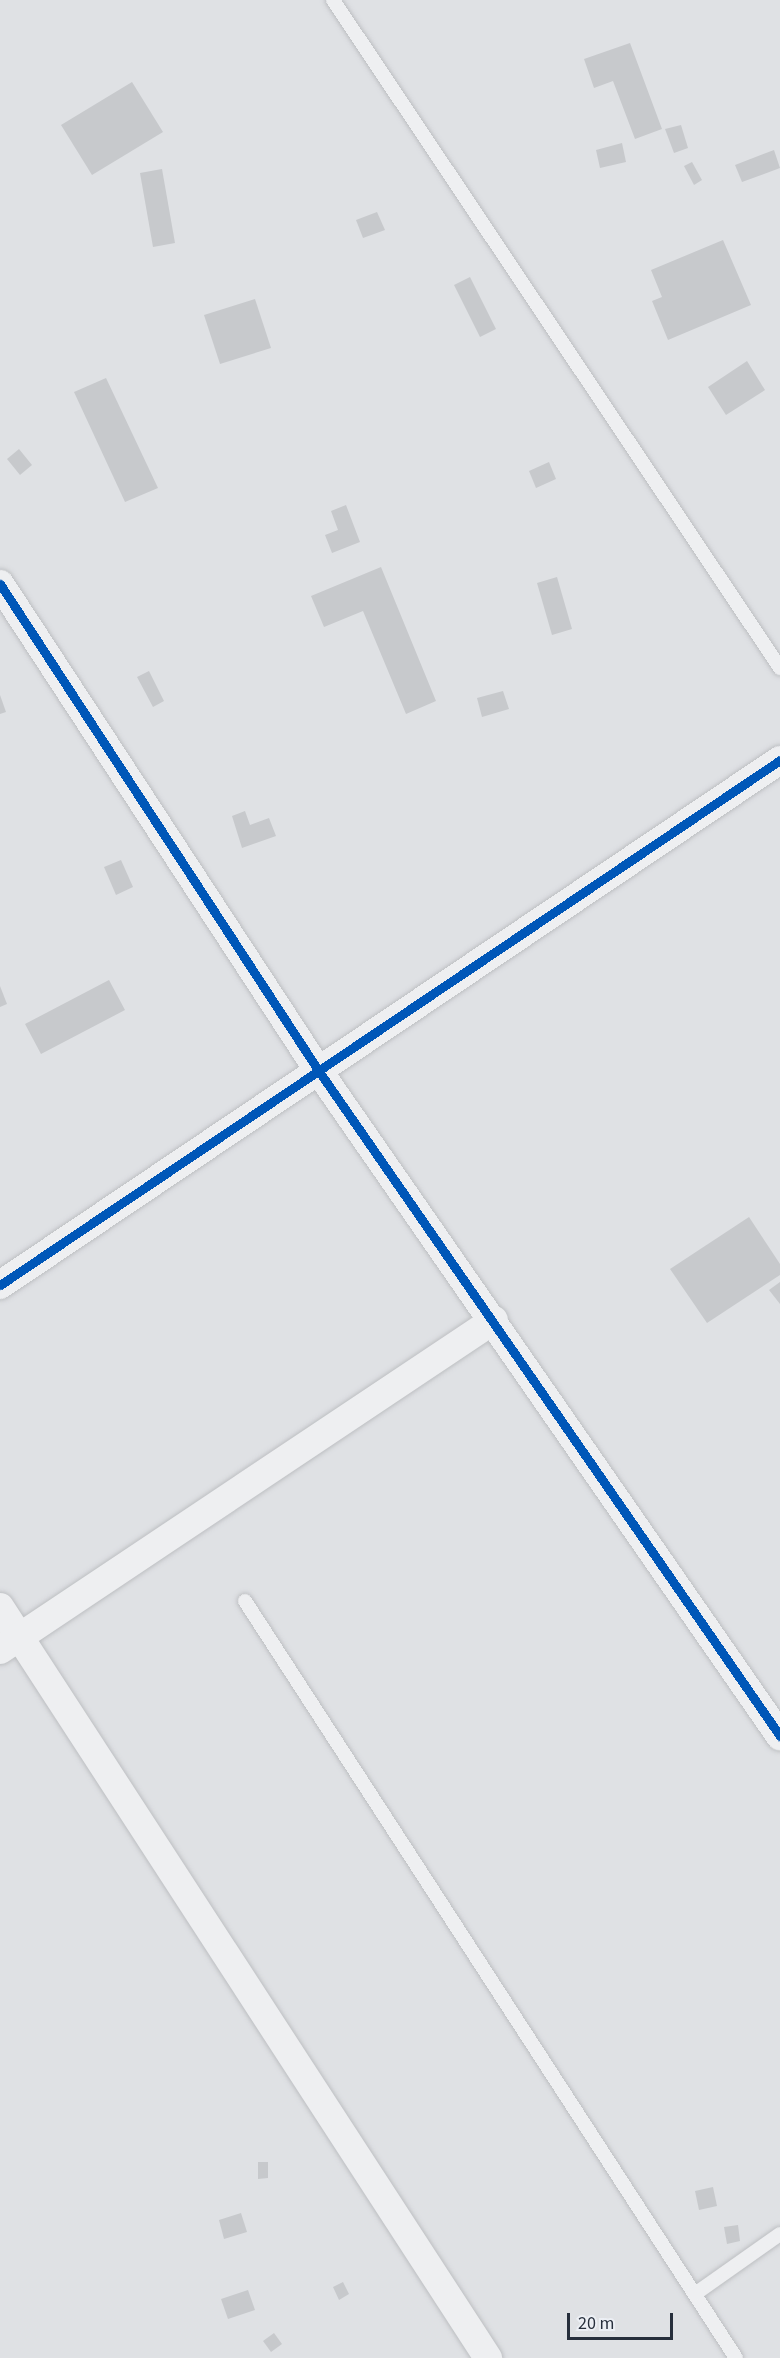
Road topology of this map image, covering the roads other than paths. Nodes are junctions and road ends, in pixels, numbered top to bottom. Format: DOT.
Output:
graph roads {
  1 [pos="333,0"];
  2 [pos="0,584"];
  3 [pos="780,668"];
  4 [pos="780,760"];
  5 [pos="318,1070"];
  6 [pos="0,1285"];
  7 [pos="494,1320"];
  8 [pos="245,1601"];
  9 [pos="0,1607"];
  10 [pos="10,1643"];
  11 [pos="780,1736"];
  12 [pos="780,2234"];
  13 [pos="695,2294"];
  14 [pos="488,2358"];
  15 [pos="736,2358"];
  1 -- 3 [label="lane"];
  2 -- 5 [label="street"];
  4 -- 5 [label="street"];
  5 -- 6 [label="street"];
  5 -- 7 [label="street"];
  7 -- 10 [label="street"];
  7 -- 11 [label="street"];
  8 -- 13 [label="lane"];
  9 -- 10 [label="street"];
  10 -- 14 [label="street"];
  12 -- 13 [label="lane"];
  13 -- 15 [label="lane"];
}
